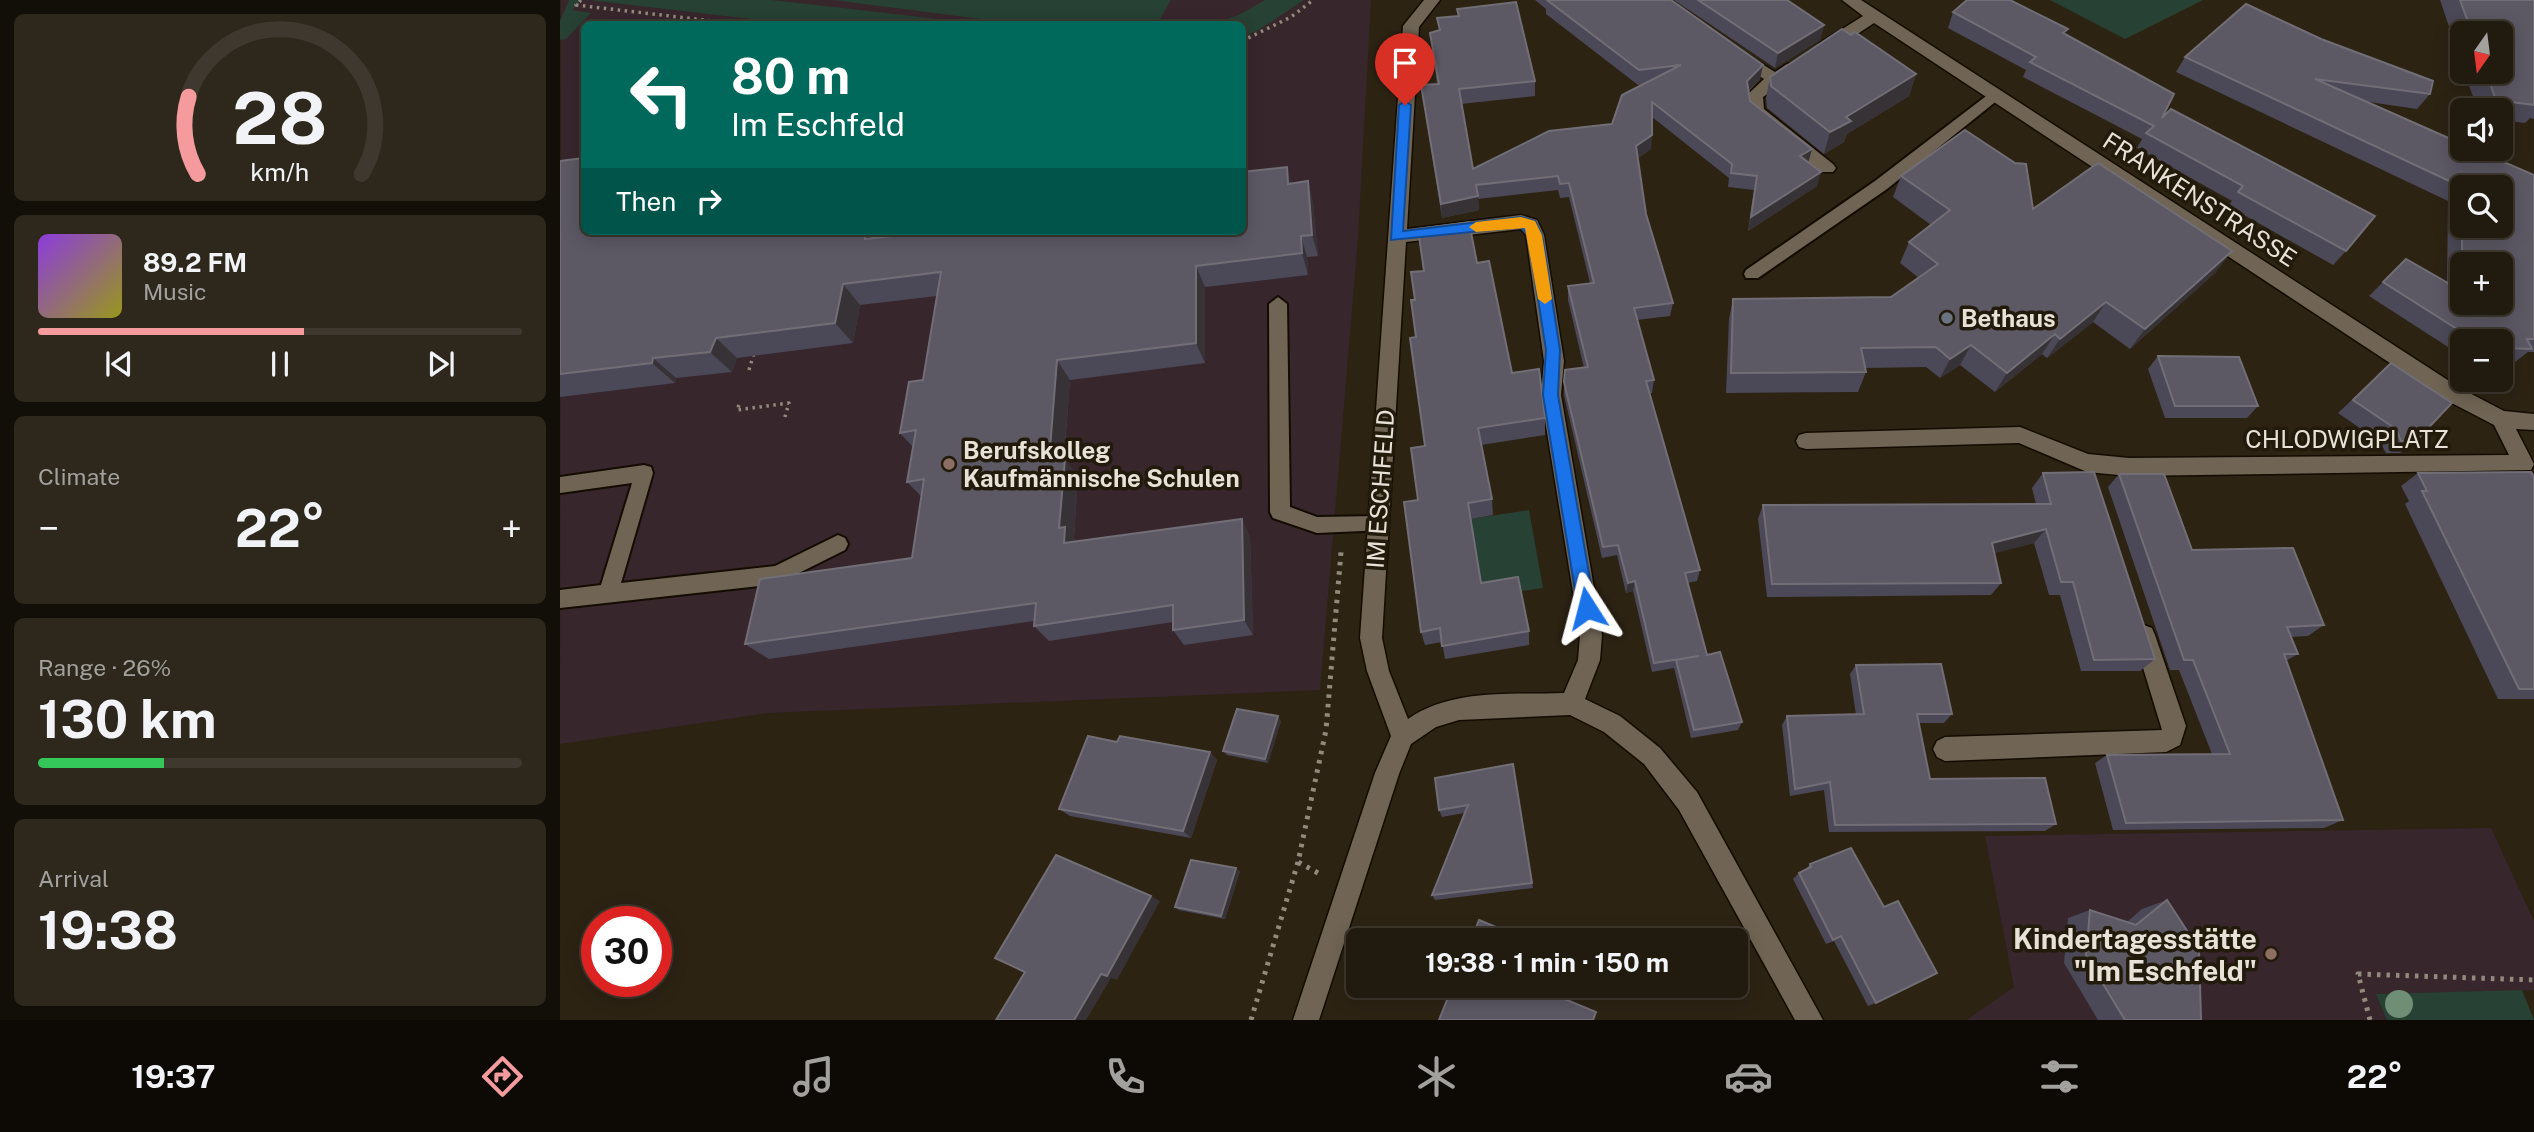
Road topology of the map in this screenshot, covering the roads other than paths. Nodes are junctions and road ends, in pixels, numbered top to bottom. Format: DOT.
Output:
graph roads {
  1 [pos="1432,0"];
  2 [pos="1850,0"];
  3 [pos="1874,16"];
  4 [pos="1722,43"];
  5 [pos="1775,79"];
  6 [pos="1994,94"];
  7 [pos="1827,168"];
  8 [pos="1396,237"];
  9 [pos="1752,274"];
  10 [pos="1278,304"];
  11 [pos="2501,419"];
  12 [pos="2534,422"];
  13 [pos="1806,441"];
  14 [pos="2087,463"];
  15 [pos="560,485"];
  16 [pos="2095,490"];
  17 [pos="1378,524"];
  18 [pos="838,544"];
  19 [pos="608,594"];
  20 [pos="560,600"];
  21 [pos="2135,608"];
  22 [pos="1571,704"];
  23 [pos="1404,736"];
  24 [pos="1945,749"];
  25 [pos="1306,1020"];
  26 [pos="1810,1020"];
  1 -- 8 [label="street, IM ESCHFELD"];
  2 -- 3 [label="street, FRANKENSTRASSE"];
  3 -- 5 [label="street"];
  3 -- 6 [label="street, FRANKENSTRASSE"];
  4 -- 5 [label="street"];
  5 -- 7 [label="street"];
  6 -- 9 [label="lane"];
  6 -- 11 [label="street, FRANKENSTRASSE"];
  8 -- 17 [label="street, IM ESCHFELD"];
  8 -- 22 [label="street"];
  10 -- 17 [label="lane"];
  11 -- 12 [label="street"];
  11 -- 14 [label="street, CHLODWIGPLATZ"];
  13 -- 14 [label="street, CHLODWIGPLATZ"];
  14 -- 16 [label="street"];
  15 -- 19 [label="lane"];
  17 -- 23 [label="street, IM ESCHFELD"];
  18 -- 19 [label="lane"];
  19 -- 20 [label="lane"];
  21 -- 24 [label="street"];
  22 -- 23 [label="street"];
  22 -- 26 [label="street"];
  23 -- 25 [label="street"];
}
